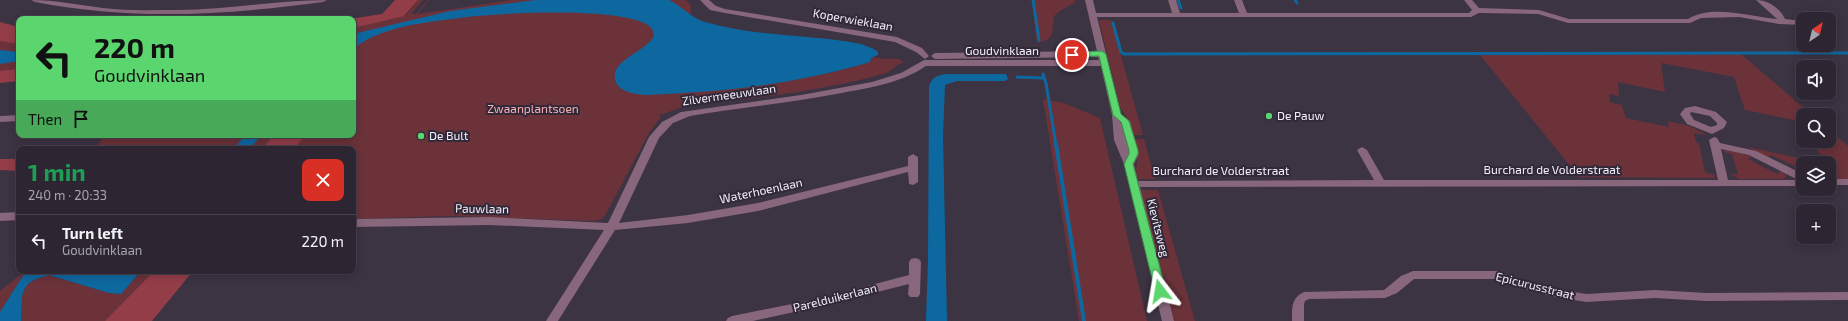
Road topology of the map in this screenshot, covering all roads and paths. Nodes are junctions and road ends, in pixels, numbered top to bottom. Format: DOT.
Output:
graph roads {
  1 [pos="35,0"];
  2 [pos="323,0"];
  3 [pos="704,0"];
  4 [pos="1089,0"];
  5 [pos="1172,0"];
  6 [pos="1238,0"];
  7 [pos="1468,0"];
  8 [pos="1760,0"];
  9 [pos="1477,10"];
  10 [pos="1177,14"];
  11 [pos="1244,14"];
  12 [pos="1092,15"];
  13 [pos="1780,22"];
  14 [pos="1796,23"];
  15 [pos="1102,54"];
  16 [pos="925,60"];
  17 [pos="1104,63"];
  18 [pos="16,118"];
  19 [pos="0,119"];
  20 [pos="1712,131"];
  21 [pos="1716,145"];
  22 [pos="1362,150"];
  23 [pos="913,157"];
  24 [pos="913,168"];
  25 [pos="1796,175"];
  26 [pos="913,182"];
  27 [pos="1796,182"];
  28 [pos="1836,182"];
  29 [pos="1848,182"];
  30 [pos="1724,183"];
  31 [pos="1134,184"];
  32 [pos="1381,184"];
  33 [pos="16,216"];
  34 [pos="0,217"];
  35 [pos="356,224"];
  36 [pos="612,227"];
  37 [pos="915,262"];
  38 [pos="914,278"];
  39 [pos="914,294"];
  40 [pos="1848,296"];
  41 [pos="552,321"];
  42 [pos="732,321"];
  43 [pos="1168,321"];
  44 [pos="1298,321"];
  1 -- 2 [label="street"];
  3 -- 16 [label="street, Koperwieklaan"];
  4 -- 12 [label="street, Kievitsweg"];
  5 -- 10 [label="street"];
  6 -- 11 [label="street"];
  7 -- 9 [label="street"];
  8 -- 13 [label="street"];
  9 -- 11 [label="street"];
  9 -- 13 [label="street"];
  10 -- 11 [label="street"];
  10 -- 12 [label="street"];
  12 -- 15 [label="street, Kievitsweg"];
  13 -- 14 [label="street"];
  15 -- 16 [label="street, Goudvinklaan"];
  15 -- 17 [label="street, Kievitsweg"];
  16 -- 17 [label="street, Goudvinklaan"];
  16 -- 36 [label="street, Zilvermeeuwlaan"];
  17 -- 31 [label="street, Kievitsweg"];
  18 -- 19 [label="street"];
  20 -- 21 [label="street"];
  21 -- 25 [label="street"];
  21 -- 30 [label="street"];
  22 -- 32 [label="street"];
  23 -- 24 [label="street"];
  24 -- 26 [label="street"];
  24 -- 36 [label="street, Waterhoenlaan"];
  27 -- 30 [label="street, Burchard de Volderstraat"];
  28 -- 29 [label="street"];
  30 -- 32 [label="street, Burchard de Volderstraat"];
  31 -- 32 [label="street, Burchard de Volderstraat"];
  31 -- 43 [label="street, Kievitsweg"];
  33 -- 34 [label="street"];
  35 -- 36 [label="street, Pauwlaan"];
  36 -- 41 [label="street, Zilvermeeuwlaan"];
  37 -- 38 [label="street"];
  38 -- 39 [label="street"];
  38 -- 42 [label="street, Parelduikerlaan"];
  40 -- 44 [label="street, Epicurusstraat"];
}
